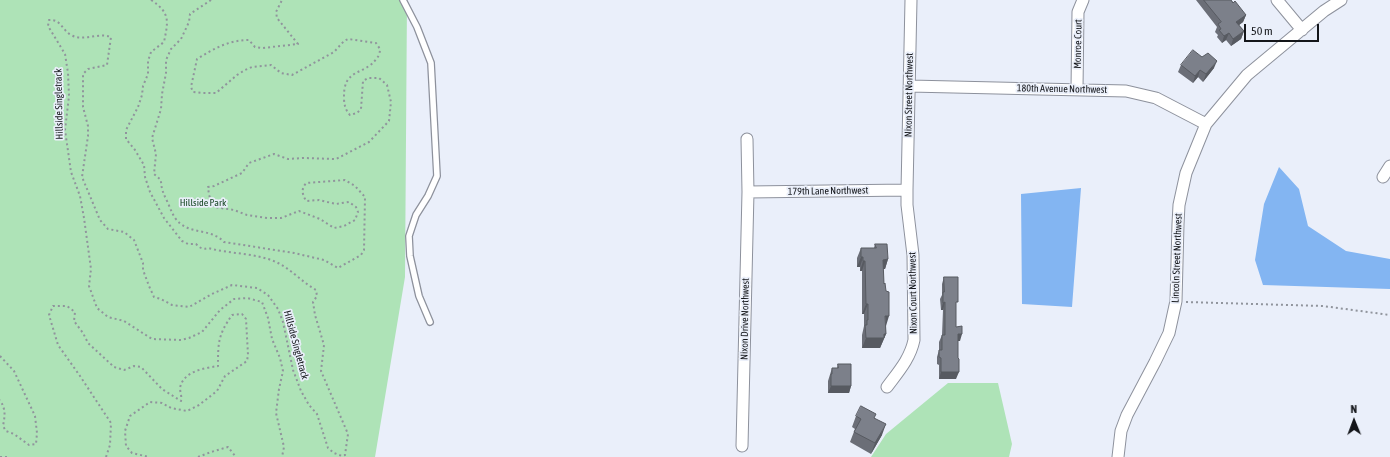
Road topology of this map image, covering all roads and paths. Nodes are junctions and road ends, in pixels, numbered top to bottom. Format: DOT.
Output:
graph roads {
  1 [pos="151,0"];
  2 [pos="211,0"];
  3 [pos="282,0"];
  4 [pos="404,0"];
  5 [pos="911,0"];
  6 [pos="1084,0"];
  7 [pos="1278,0"];
  8 [pos="1341,0"];
  9 [pos="1302,30"];
  10 [pos="910,86"];
  11 [pos="1077,89"];
  12 [pos="1206,124"];
  13 [pos="747,139"];
  14 [pos="1390,166"];
  15 [pos="1383,177"];
  16 [pos="907,190"];
  17 [pos="748,192"];
  18 [pos="1176,301"];
  19 [pos="1390,315"];
  20 [pos="430,322"];
  21 [pos="0,356"];
  22 [pos="887,388"];
  23 [pos="0,400"];
  24 [pos="742,446"];
  25 [pos="0,456"];
  26 [pos="7,457"];
  27 [pos="106,457"];
  28 [pos="149,457"];
  29 [pos="198,457"];
  30 [pos="236,457"];
  31 [pos="282,457"];
  32 [pos="1118,457"];
  1 -- 31 [label="path, Hillside Singletrack"];
  2 -- 3 [label="path"];
  4 -- 20 [label="lane"];
  5 -- 10 [label="street, Nixon Street Northwest"];
  6 -- 11 [label="street, Monroe Court"];
  7 -- 9 [label="street"];
  8 -- 9 [label="street, Lincoln Street Northwest"];
  9 -- 12 [label="street, Lincoln Street Northwest"];
  10 -- 11 [label="street, 180th Avenue Northwest"];
  10 -- 16 [label="street, Nixon Street Northwest"];
  11 -- 12 [label="street, 180th Avenue Northwest"];
  12 -- 18 [label="street, Lincoln Street Northwest"];
  13 -- 17 [label="street"];
  14 -- 15 [label="street"];
  16 -- 17 [label="street, 179th Lane Northwest"];
  16 -- 22 [label="street, Nixon Court Northwest"];
  17 -- 24 [label="street, Nixon Drive Northwest"];
  18 -- 19 [label="path"];
  18 -- 32 [label="street, Lincoln Street Northwest"];
  21 -- 23 [label="path"];
  25 -- 26 [label="path"];
  27 -- 28 [label="path"];
  29 -- 30 [label="path"];
}
